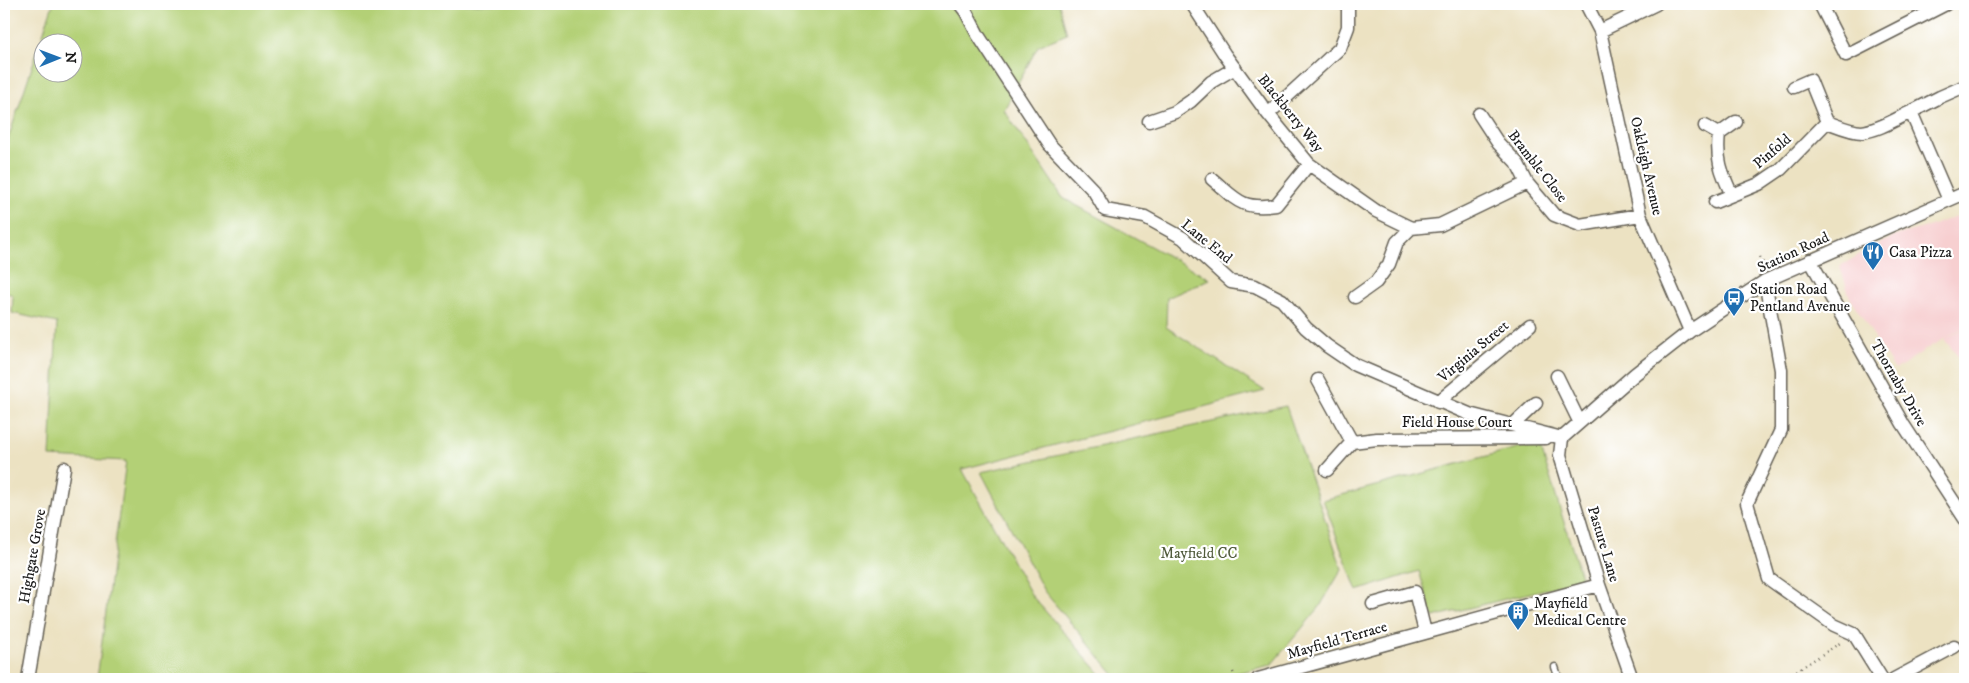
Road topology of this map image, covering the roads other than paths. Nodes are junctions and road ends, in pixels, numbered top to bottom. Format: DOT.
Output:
graph roads {
  1 [pos="960,4"];
  2 [pos="1192,4"];
  3 [pos="1348,4"];
  4 [pos="1586,4"];
  5 [pos="1656,4"];
  6 [pos="1820,4"];
  7 [pos="1946,4"];
  8 [pos="1600,31"];
  9 [pos="1235,68"];
  10 [pos="1965,86"];
  11 [pos="1794,87"];
  12 [pos="1911,112"];
  13 [pos="1268,114"];
  14 [pos="1479,114"];
  15 [pos="1149,121"];
  16 [pos="1736,122"];
  17 [pos="1827,122"];
  18 [pos="1705,126"];
  19 [pos="1719,134"];
  20 [pos="1309,164"];
  21 [pos="1212,179"];
  22 [pos="1527,183"];
  23 [pos="1965,193"];
  24 [pos="1732,195"];
  25 [pos="1950,200"];
  26 [pos="1715,202"];
  27 [pos="1640,215"];
  28 [pos="1411,228"];
  29 [pos="1810,260"];
  30 [pos="1765,281"];
  31 [pos="1355,297"];
  32 [pos="1530,325"];
  33 [pos="1690,331"];
  34 [pos="1557,376"];
  35 [pos="1318,380"];
  36 [pos="1438,402"];
  37 [pos="1536,403"];
  38 [pos="1579,421"];
  39 [pos="1514,424"];
  40 [pos="1562,438"];
  41 [pos="1352,442"];
  42 [pos="64,468"];
  43 [pos="1327,470"];
  44 [pos="1965,519"];
  45 [pos="1599,585"];
  46 [pos="1373,604"];
  47 [pos="1425,632"];
  48 [pos="1954,647"];
  49 [pos="1555,667"];
  50 [pos="28,679"];
  51 [pos="1258,679"];
  52 [pos="1558,679"];
  53 [pos="1632,679"];
  54 [pos="1882,679"];
  55 [pos="1894,679"];
  1 -- 36 [label="street, Lane End"];
  2 -- 9 [label="street, Blackberry Way"];
  3 -- 13 [label="street"];
  4 -- 8 [label="street, Oakleigh Avenue"];
  5 -- 8 [label="street"];
  6 -- 7 [label="street"];
  8 -- 27 [label="street, Oakleigh Avenue"];
  9 -- 13 [label="street, Blackberry Way"];
  9 -- 15 [label="street"];
  10 -- 12 [label="street"];
  11 -- 17 [label="street"];
  12 -- 17 [label="street"];
  12 -- 25 [label="street"];
  13 -- 20 [label="street, Blackberry Way"];
  14 -- 22 [label="street, Bramble Close"];
  16 -- 19 [label="street"];
  17 -- 24 [label="street, Pinfold"];
  18 -- 19 [label="street"];
  19 -- 24 [label="street"];
  20 -- 21 [label="street"];
  20 -- 28 [label="street, Blackberry Way"];
  22 -- 27 [label="street, Bramble Close"];
  22 -- 28 [label="street"];
  23 -- 25 [label="street, Station Road"];
  24 -- 26 [label="street, Pinfold"];
  25 -- 29 [label="street, Station Road"];
  27 -- 33 [label="street, Oakleigh Avenue"];
  28 -- 31 [label="street"];
  29 -- 30 [label="street, Station Road"];
  29 -- 44 [label="street, Thornaby Drive"];
  30 -- 33 [label="street, Station Road"];
  30 -- 54 [label="street"];
  32 -- 36 [label="street, Virginia Street"];
  33 -- 38 [label="street, Station Road"];
  34 -- 38 [label="street"];
  35 -- 41 [label="street"];
  36 -- 39 [label="street, Lane End"];
  37 -- 39 [label="street"];
  38 -- 40 [label="street"];
  39 -- 40 [label="street, Lane End"];
  40 -- 41 [label="street, Field House Court"];
  40 -- 45 [label="street, Pasture Lane"];
  41 -- 43 [label="street"];
  42 -- 50 [label="street, Highgate Grove"];
  45 -- 47 [label="street, Mayfield Terrace"];
  45 -- 53 [label="street, Pasture Lane"];
  46 -- 47 [label="street, Mayfield Terrace"];
  47 -- 51 [label="street, Mayfield Terrace"];
  48 -- 55 [label="street"];
  49 -- 52 [label="lane"];
}
